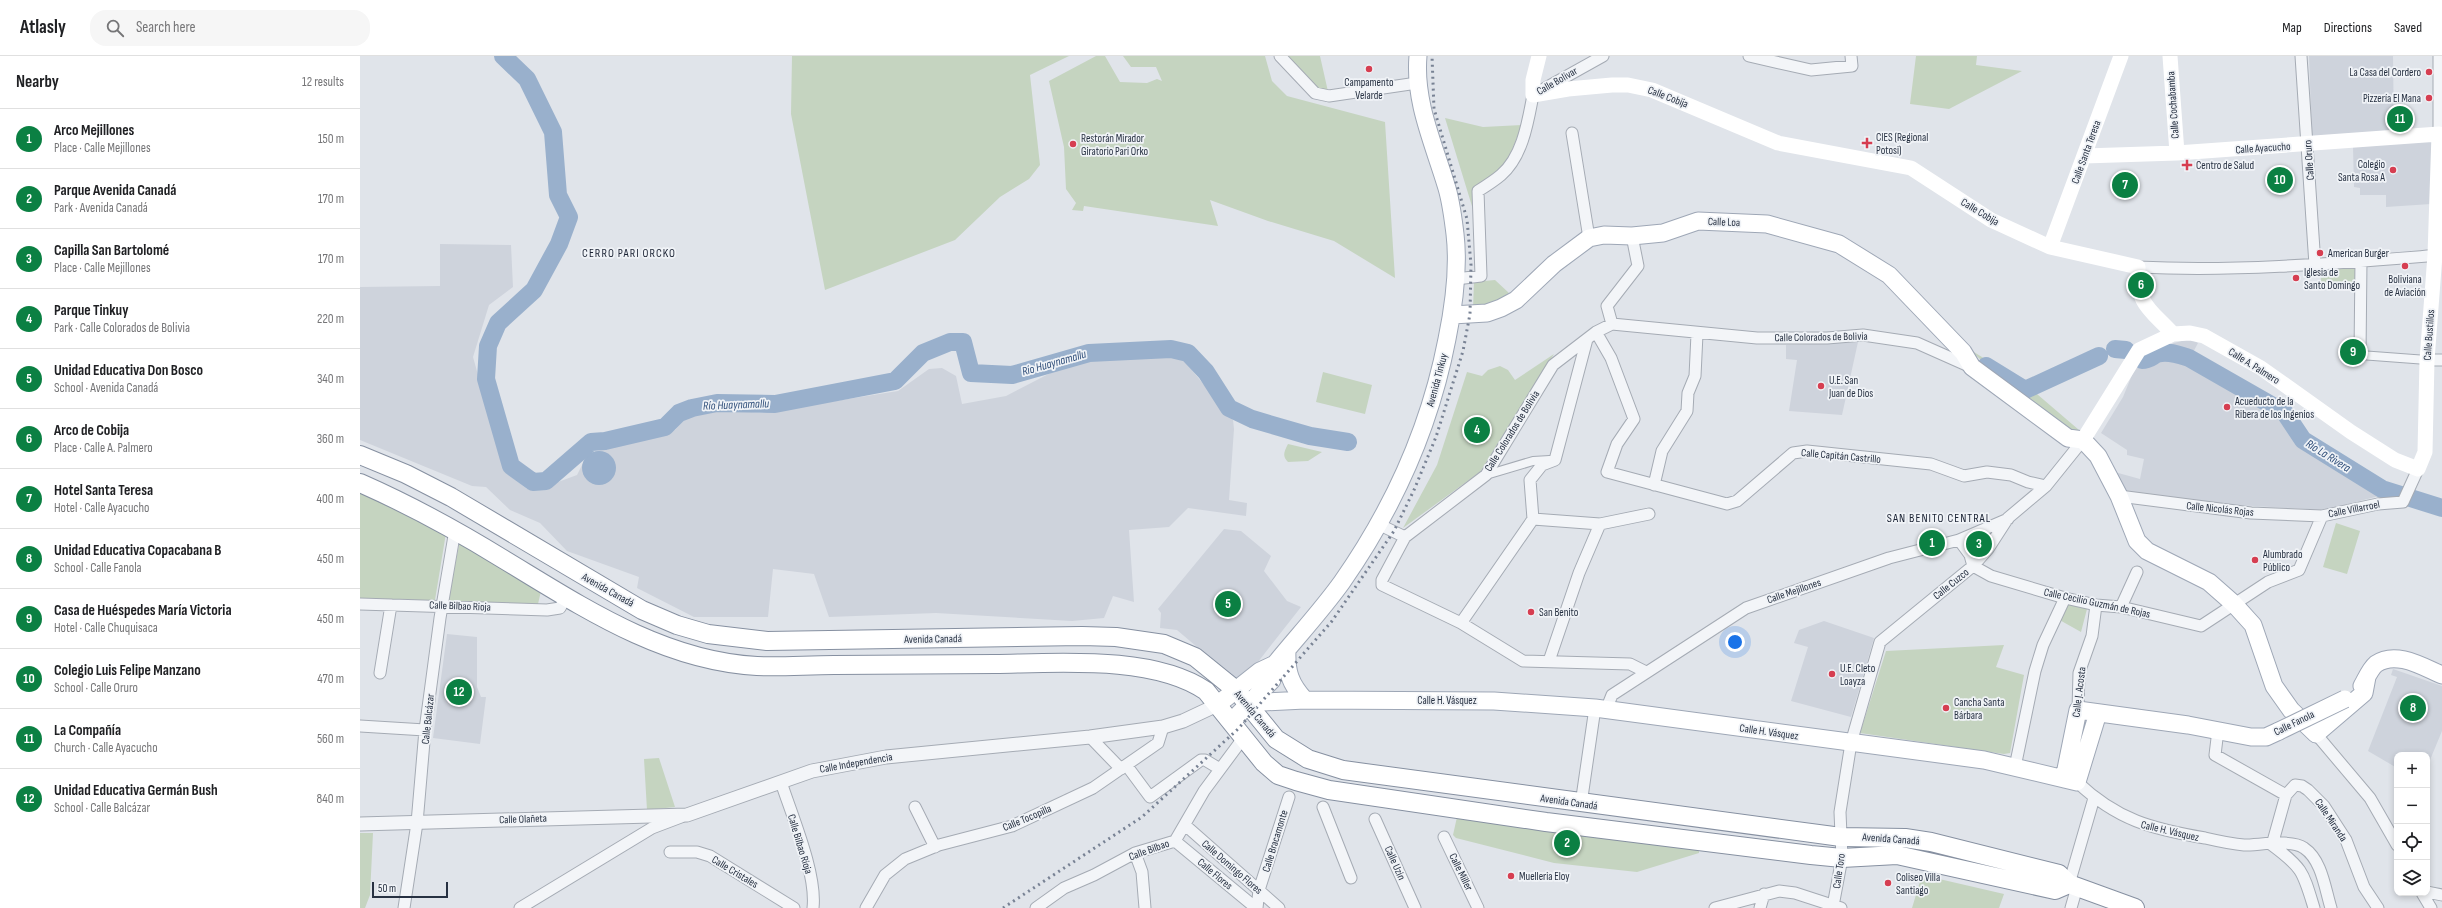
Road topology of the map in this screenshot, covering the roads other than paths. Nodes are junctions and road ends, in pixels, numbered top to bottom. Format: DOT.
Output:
graph roads {
  1 [pos="1280,56"];
  2 [pos="1418,56"];
  3 [pos="1539,56"];
  4 [pos="1604,56"];
  5 [pos="1749,56"];
  6 [pos="1851,56"];
  7 [pos="2121,56"];
  8 [pos="2170,56"];
  9 [pos="2301,56"];
  10 [pos="2439,56"];
  11 [pos="1796,61"];
  12 [pos="1417,82"];
  13 [pos="1533,95"];
  14 [pos="1572,133"];
  15 [pos="2441,134"];
  16 [pos="2308,145"];
  17 [pos="2177,153"];
  18 [pos="2084,156"];
  19 [pos="1632,236"];
  20 [pos="1589,238"];
  21 [pos="2050,247"];
  22 [pos="2438,255"];
  23 [pos="2361,261"];
  24 [pos="2315,265"];
  25 [pos="2138,267"];
  26 [pos="1456,279"];
  27 [pos="1452,315"];
  28 [pos="1612,324"];
  29 [pos="1697,334"];
  30 [pos="2173,334"];
  31 [pos="1592,336"];
  32 [pos="2360,354"];
  33 [pos="2435,360"];
  34 [pos="1972,367"];
  35 [pos="2083,440"];
  36 [pos="360,455"];
  37 [pos="1555,460"];
  38 [pos="2418,470"];
  39 [pos="1486,474"];
  40 [pos="360,483"];
  41 [pos="1654,485"];
  42 [pos="2046,486"];
  43 [pos="2119,496"];
  44 [pos="1649,514"];
  45 [pos="2322,516"];
  46 [pos="2008,518"];
  47 [pos="1533,519"];
  48 [pos="1378,524"];
  49 [pos="1600,524"];
  50 [pos="455,530"];
  51 [pos="1405,537"];
  52 [pos="1959,540"];
  53 [pos="1973,566"];
  54 [pos="2137,572"];
  55 [pos="2065,598"];
  56 [pos="563,603"];
  57 [pos="360,604"];
  58 [pos="391,604"];
  59 [pos="2234,604"];
  60 [pos="443,605"];
  61 [pos="2096,605"];
  62 [pos="2121,607"];
  63 [pos="1461,623"];
  64 [pos="2201,626"];
  65 [pos="1287,650"];
  66 [pos="1548,661"];
  67 [pos="1275,664"];
  68 [pos="1646,672"];
  69 [pos="380,673"];
  70 [pos="2442,675"];
  71 [pos="2367,677"];
  72 [pos="1237,691"];
  73 [pos="1305,700"];
  74 [pos="1217,705"];
  75 [pos="1248,705"];
  76 [pos="1601,709"];
  77 [pos="2078,710"];
  78 [pos="2098,713"];
  79 [pos="1231,722"];
  80 [pos="360,726"];
  81 [pos="1163,727"];
  82 [pos="425,730"];
  83 [pos="2218,730"];
  84 [pos="2316,734"];
  85 [pos="1090,737"];
  86 [pos="1244,737"];
  87 [pos="1276,739"];
  88 [pos="1851,743"];
  89 [pos="1259,758"];
  90 [pos="2015,767"];
  91 [pos="1124,768"];
  92 [pos="1220,769"];
  93 [pos="2070,780"];
  94 [pos="781,782"];
  95 [pos="2286,795"];
  96 [pos="1289,797"];
  97 [pos="2094,798"];
  98 [pos="1581,804"];
  99 [pos="915,807"];
  100 [pos="1323,807"];
  101 [pos="687,815"];
  102 [pos="1375,819"];
  103 [pos="417,823"];
  104 [pos="360,824"];
  105 [pos="1185,825"];
  106 [pos="1444,837"];
  107 [pos="1841,837"];
  108 [pos="2394,840"];
  109 [pos="1174,841"];
  110 [pos="2272,845"];
  111 [pos="934,847"];
  112 [pos="670,852"];
  113 [pos="1135,853"];
  114 [pos="1842,858"];
  115 [pos="1351,878"];
  116 [pos="2073,885"];
  117 [pos="1259,890"];
  118 [pos="2430,893"];
  119 [pos="1764,894"];
  120 [pos="2442,895"];
  121 [pos="2424,896"];
  122 [pos="788,907"];
  123 [pos="1837,907"];
  124 [pos="404,908"];
  125 [pos="520,908"];
  126 [pos="813,908"];
  127 [pos="866,908"];
  128 [pos="1036,908"];
  129 [pos="1145,908"];
  130 [pos="1256,908"];
  131 [pos="1279,908"];
  132 [pos="1415,908"];
  133 [pos="1478,908"];
  134 [pos="1715,908"];
  135 [pos="1760,908"];
  136 [pos="2071,908"];
  137 [pos="2135,908"];
  138 [pos="2314,908"];
  139 [pos="2331,908"];
  140 [pos="2378,908"];
  141 [pos="2431,908"];
  1 -- 12 [label="street"];
  2 -- 12 [label="main road, Avenida Tinkuy"];
  3 -- 13 [label="main road"];
  4 -- 13 [label="street, Calle Bolivar"];
  5 -- 11 [label="street"];
  6 -- 11 [label="street"];
  7 -- 18 [label="main road, Calle Santa Teresa"];
  8 -- 17 [label="main road, Calle Cochabamba"];
  9 -- 16 [label="street, Calle Oruro"];
  10 -- 15 [label="street, Calle Bustillos"];
  12 -- 26 [label="main road, Avenida Tinkuy"];
  13 -- 21 [label="main road, Calle Cobija"];
  13 -- 26 [label="street"];
  14 -- 20 [label="street"];
  15 -- 16 [label="main road, Calle Ayacucho"];
  15 -- 22 [label="main road, Calle Bustillos"];
  16 -- 17 [label="main road, Calle Ayacucho"];
  16 -- 24 [label="street, Calle Oruro"];
  17 -- 18 [label="main road, Calle Ayacucho"];
  18 -- 21 [label="main road, Calle Santa Teresa"];
  19 -- 20 [label="main road, Calle Loa"];
  19 -- 28 [label="street"];
  19 -- 34 [label="main road, Calle Loa"];
  20 -- 27 [label="main road, Calle Loa"];
  21 -- 25 [label="main road, Calle Cobija"];
  22 -- 23 [label="street, Calle Cobija"];
  22 -- 33 [label="main road, Calle Bustillos"];
  23 -- 24 [label="street, Calle Cobija"];
  23 -- 32 [label="street"];
  24 -- 25 [label="street, Calle Cobija"];
  25 -- 30 [label="main road"];
  26 -- 27 [label="main road, Avenida Tinkuy"];
  27 -- 48 [label="main road, Avenida Tinkuy"];
  28 -- 29 [label="street, Calle Colorados de Bolivia"];
  28 -- 31 [label="street, Calle Colorados de Bolivia"];
  29 -- 34 [label="street, Calle Colorados de Bolivia"];
  29 -- 41 [label="street"];
  30 -- 35 [label="main road, Calle Cuzco"];
  30 -- 38 [label="main road, Calle A. Palmero"];
  31 -- 37 [label="street"];
  31 -- 39 [label="street, Calle Colorados de Bolivia"];
  31 -- 41 [label="street, Calle Capitán Castrillo"];
  32 -- 33 [label="street"];
  33 -- 38 [label="main road, Calle Bustillos"];
  34 -- 35 [label="main road, Calle Colorados de Bolivia"];
  35 -- 42 [label="street, Calle Cuzco"];
  35 -- 43 [label="main road"];
  36 -- 72 [label="highway, Avenida Canadá"];
  37 -- 39 [label="street"];
  37 -- 47 [label="street"];
  38 -- 45 [label="street, Calle Villarroel"];
  39 -- 51 [label="street, Calle Colorados de Bolivia"];
  40 -- 50 [label="highway, Avenida Canadá"];
  41 -- 42 [label="street, Calle Capitán Castrillo"];
  42 -- 46 [label="street, Calle Cuzco"];
  43 -- 45 [label="street, Calle Nicolás Rojas"];
  43 -- 59 [label="main road"];
  44 -- 49 [label="street"];
  45 -- 59 [label="street, Calle Villarroel"];
  46 -- 52 [label="street, Calle Mejillones"];
  46 -- 53 [label="street, Calle Cuzco"];
  47 -- 49 [label="street"];
  47 -- 63 [label="street"];
  48 -- 51 [label="street"];
  48 -- 65 [label="main road, Avenida Tinkuy"];
  49 -- 66 [label="street"];
  50 -- 56 [label="highway, Avenida Canadá"];
  50 -- 60 [label="street, Calle Balcázar"];
  51 -- 63 [label="street"];
  52 -- 53 [label="street"];
  52 -- 68 [label="street, Calle Mejillones"];
  53 -- 55 [label="street, Calle Cecilio Guzmán de Rojas"];
  53 -- 88 [label="street, Calle Cuzco"];
  54 -- 62 [label="street"];
  55 -- 61 [label="street, Calle Cecilio Guzmán de Rojas"];
  55 -- 90 [label="street"];
  56 -- 60 [label="street, Calle Bilbao Rioja"];
  56 -- 74 [label="highway, Avenida Canadá"];
  57 -- 58 [label="street, Calle Bilbao Rioja"];
  58 -- 60 [label="street, Calle Bilbao Rioja"];
  58 -- 69 [label="street"];
  59 -- 64 [label="street, Calle Villarroel"];
  59 -- 84 [label="main road"];
  60 -- 82 [label="street, Calle Balcázar"];
  61 -- 62 [label="street, Calle Cecilio Guzmán de Rojas"];
  61 -- 77 [label="street, Calle J. Acosta"];
  62 -- 64 [label="street, Calle Cecilio Guzmán de Rojas"];
  63 -- 66 [label="street"];
  65 -- 67 [label="main road, Avenida Tinkuy"];
  65 -- 73 [label="main road"];
  66 -- 68 [label="street"];
  67 -- 72 [label="main road, Avenida Tinkuy"];
  67 -- 75 [label="main road, Avenida Tinkuy"];
  68 -- 76 [label="street, Calle Mejillones"];
  70 -- 71 [label="main road, Calle Fanola"];
  71 -- 83 [label="main road, Calle Fanola, bridge"];
  71 -- 84 [label="main road"];
  72 -- 74 [label="main road, Avenida Tinkuy"];
  72 -- 75 [label="highway, Avenida Canadá"];
  73 -- 75 [label="main road, Calle H. Vásquez"];
  73 -- 76 [label="main road, Calle H. Vásquez"];
  74 -- 79 [label="highway, Avenida Canadá"];
  74 -- 81 [label="street, Calle Independencia"];
  75 -- 79 [label="main road, Avenida Tinkuy"];
  75 -- 87 [label="highway, Avenida Canadá"];
  76 -- 88 [label="main road, Calle H. Vásquez"];
  76 -- 98 [label="street, Calle Mejillones"];
  77 -- 78 [label="main road, Calle Fanola"];
  77 -- 93 [label="main road, Calle J. Acosta"];
  78 -- 83 [label="main road, Calle Fanola"];
  78 -- 93 [label="main road, Calle J. Acosta"];
  79 -- 86 [label="highway, Avenida Canadá"];
  80 -- 82 [label="street"];
  81 -- 85 [label="street, Calle Independencia"];
  81 -- 91 [label="street, Calle Tocopilla"];
  82 -- 103 [label="street, Calle Balcázar"];
  83 -- 95 [label="street"];
  84 -- 108 [label="street"];
  85 -- 91 [label="street"];
  85 -- 94 [label="street, Calle Independencia"];
  86 -- 89 [label="highway, Avenida Canadá"];
  86 -- 92 [label="street, Calle Bilbao"];
  87 -- 89 [label="highway"];
  87 -- 98 [label="highway, Avenida Canadá"];
  88 -- 90 [label="main road, Calle H. Vásquez"];
  88 -- 107 [label="street, Calle Cuzco"];
  89 -- 114 [label="highway, Avenida Canadá"];
  90 -- 93 [label="main road, Calle H. Vásquez"];
  91 -- 92 [label="street"];
  91 -- 111 [label="street, Calle Tocopilla"];
  92 -- 105 [label="street, Calle Bilbao"];
  93 -- 97 [label="street, Calle H. Vásquez"];
  94 -- 101 [label="street, Calle Independencia"];
  94 -- 126 [label="street, Calle Bilbao Rioja"];
  95 -- 110 [label="street"];
  95 -- 140 [label="street, Calle Miranda"];
  96 -- 117 [label="street, Calle Bracamonte"];
  97 -- 110 [label="street, Calle H. Vásquez"];
  97 -- 116 [label="street"];
  98 -- 107 [label="highway, Avenida Canadá"];
  99 -- 111 [label="street"];
  100 -- 115 [label="street"];
  101 -- 103 [label="street, Calle Olañeta"];
  101 -- 125 [label="street, Calle Independencia"];
  102 -- 132 [label="street, Calle Uzin"];
  103 -- 104 [label="street, Calle Olañeta"];
  103 -- 124 [label="street, Calle Balcázar"];
  105 -- 109 [label="street, Calle Bilbao"];
  105 -- 117 [label="street, Calle Domingo Flores"];
  106 -- 133 [label="street, Calle Miller"];
  107 -- 114 [label="street, Calle Toro"];
  107 -- 116 [label="highway, Avenida Canadá"];
  109 -- 113 [label="street, Calle Bilbao"];
  109 -- 130 [label="street, Calle Flores"];
  110 -- 138 [label="street"];
  110 -- 139 [label="street, Calle H. Vásquez"];
  111 -- 127 [label="street, Calle Tocopilla"];
  112 -- 122 [label="street, Calle Cristales"];
  113 -- 128 [label="street, Calle Bilbao"];
  113 -- 129 [label="street"];
  114 -- 116 [label="highway, Avenida Canadá"];
  114 -- 123 [label="street, Calle Toro"];
  116 -- 136 [label="street"];
  116 -- 137 [label="highway, Avenida Canadá"];
  117 -- 130 [label="street, Calle Bracamonte"];
  117 -- 131 [label="street, Calle Domingo Flores"];
  118 -- 120 [label="street"];
  119 -- 123 [label="street"];
  119 -- 134 [label="street"];
  119 -- 135 [label="street"];
  121 -- 141 [label="street"];
}
